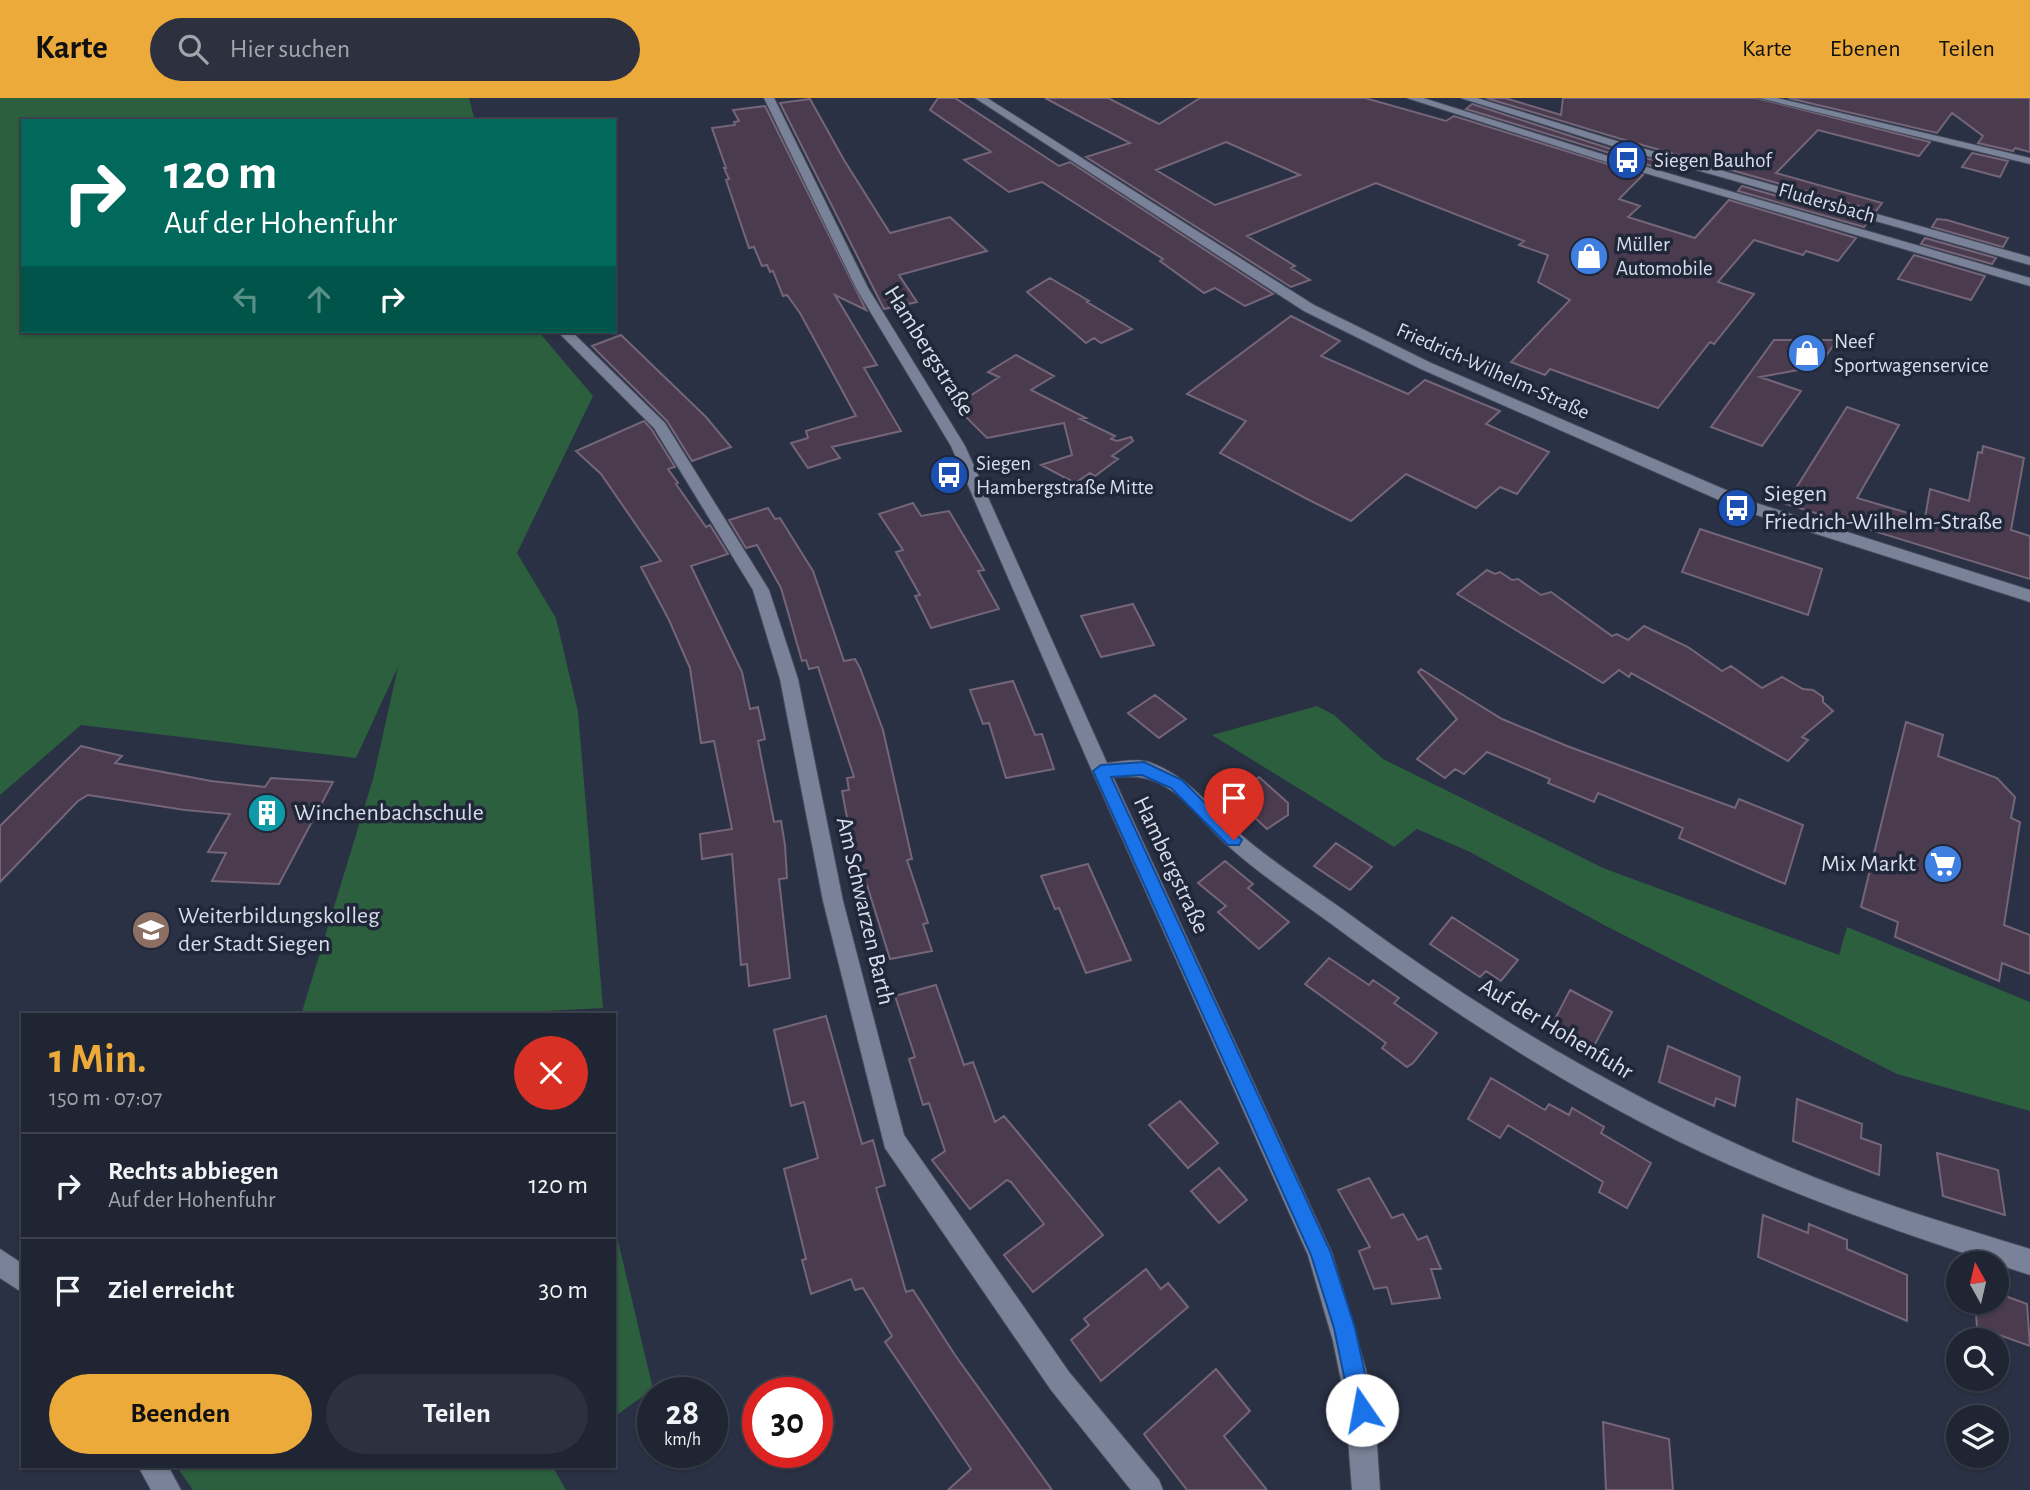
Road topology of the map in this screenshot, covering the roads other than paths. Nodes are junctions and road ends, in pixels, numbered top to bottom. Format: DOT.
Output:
graph roads {
  1 [pos="769,98"];
  2 [pos="980,98"];
  3 [pos="1412,98"];
  4 [pos="1466,98"];
  5 [pos="1763,98"];
  6 [pos="2030,161"];
  7 [pos="2030,261"];
  8 [pos="2030,282"];
  9 [pos="566,333"];
  10 [pos="2030,596"];
  11 [pos="1101,771"];
  12 [pos="0,1262"];
  13 [pos="2030,1262"];
  14 [pos="21,1278"];
  15 [pos="153,1468"];
  16 [pos="167,1490"];
  17 [pos="1149,1490"];
  18 [pos="1366,1490"];
  1 -- 11 [label="street, Hambergstraße"];
  2 -- 10 [label="street, Friedrich-Wilhelm-Straße"];
  3 -- 8 [label="street, Fludersbach"];
  4 -- 7 [label="street, Fludersbach"];
  5 -- 6 [label="street"];
  9 -- 17 [label="street, Am Schwarzen Barth"];
  11 -- 13 [label="street, Auf der Hohenfuhr"];
  11 -- 18 [label="street, Hambergstraße"];
  12 -- 14 [label="street"];
  15 -- 16 [label="street"];
}
